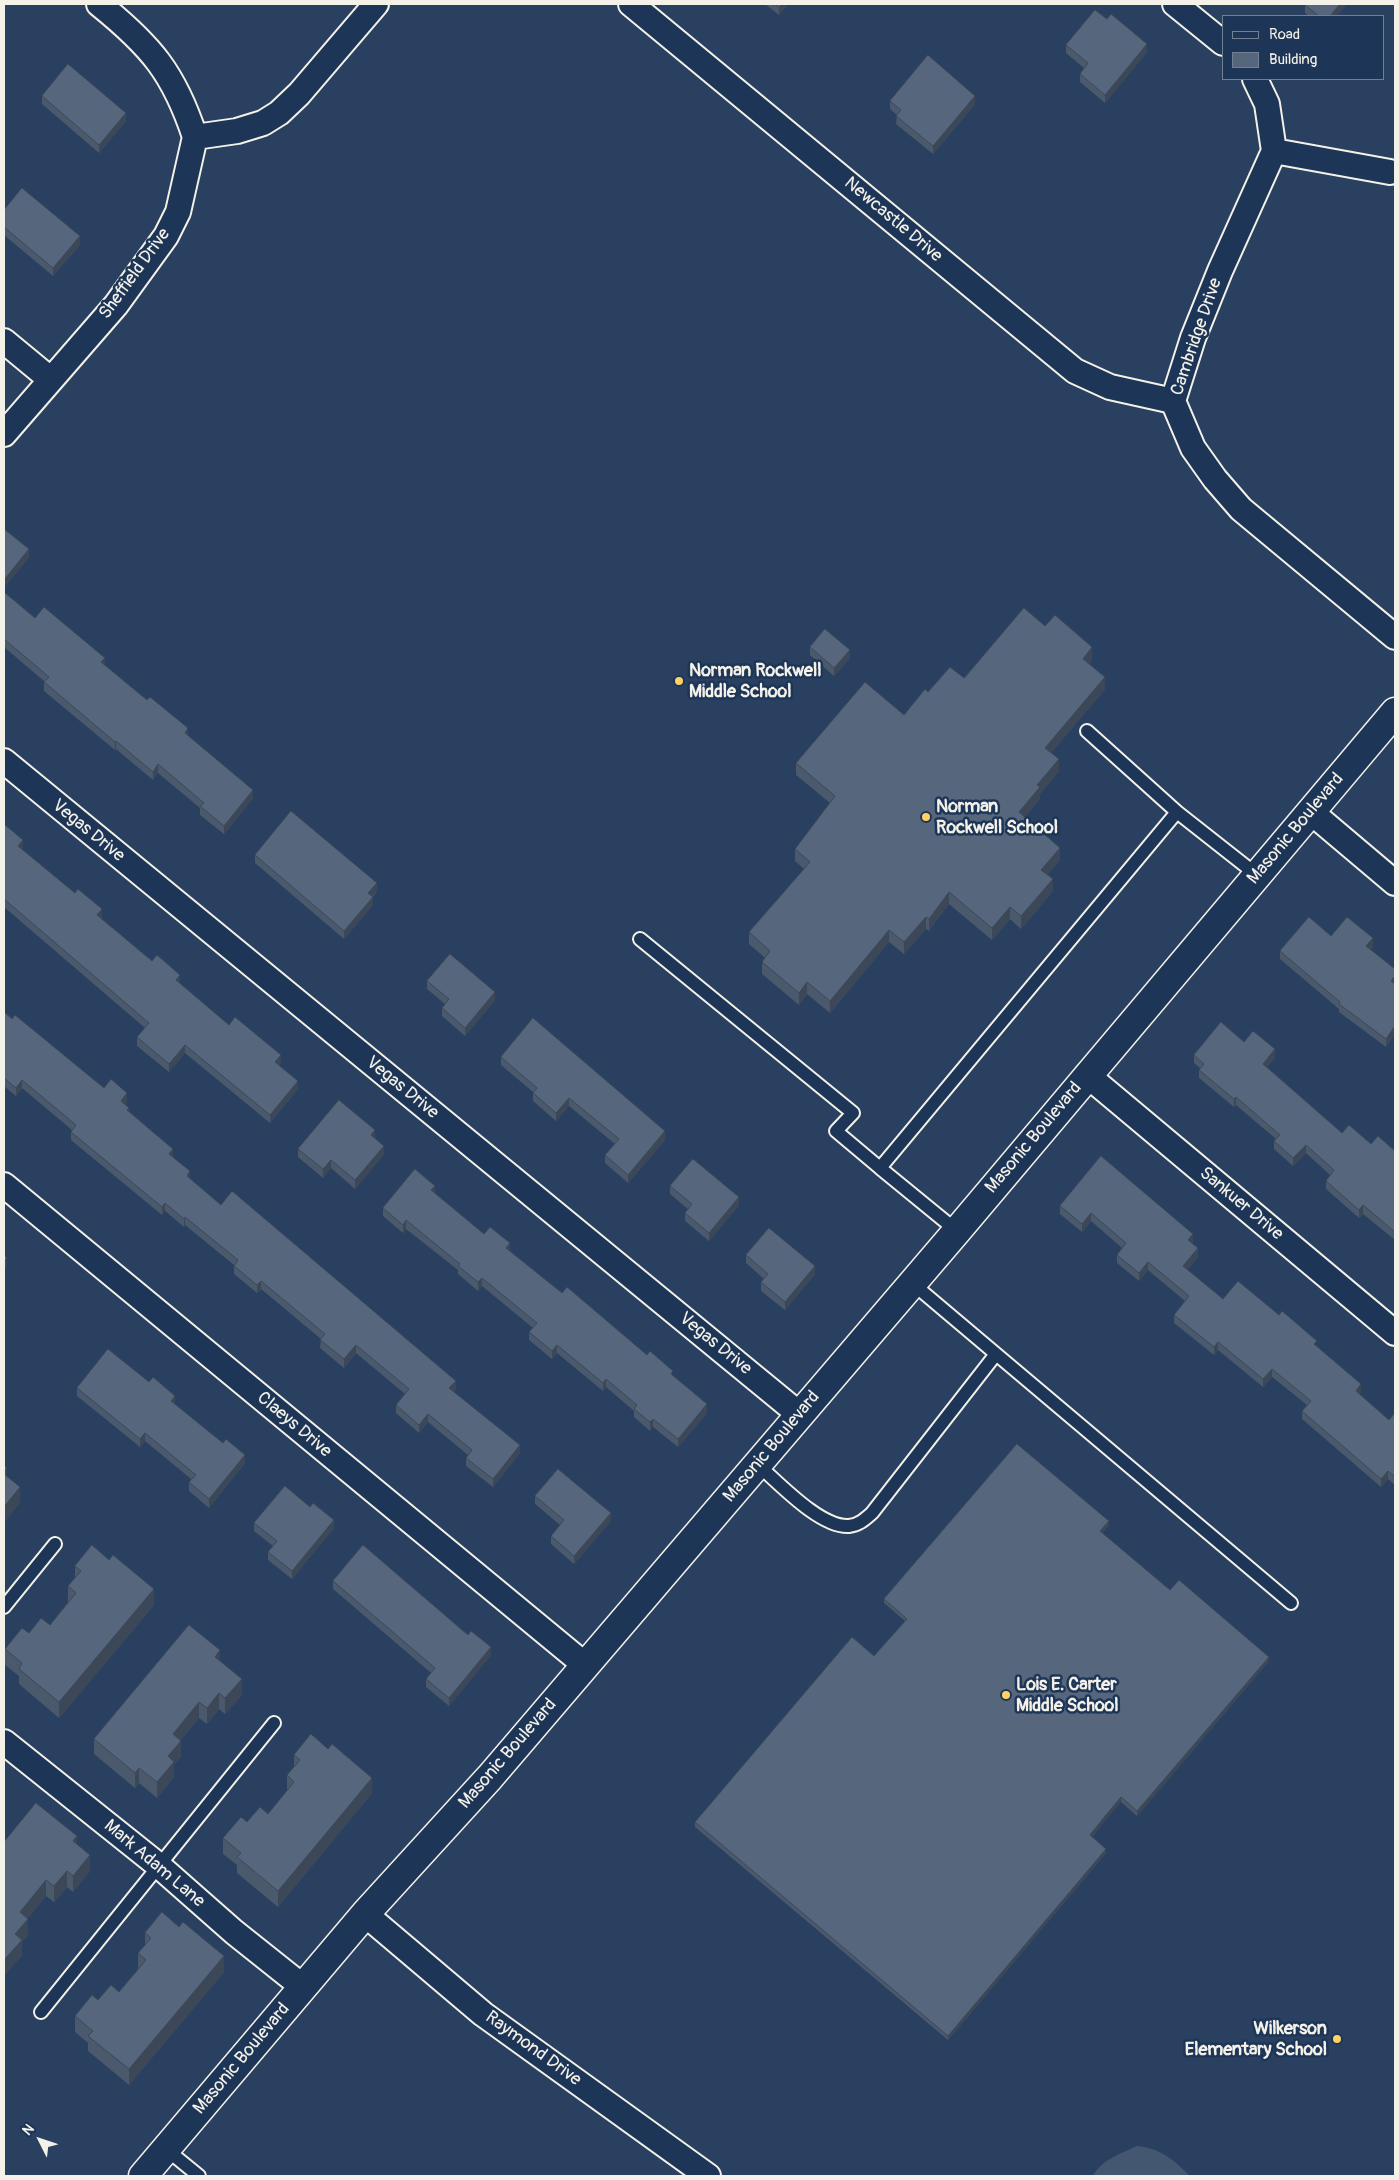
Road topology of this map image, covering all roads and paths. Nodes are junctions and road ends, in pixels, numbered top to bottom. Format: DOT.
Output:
graph roads {
  1 [pos="99,4"];
  2 [pos="376,4"];
  3 [pos="631,4"];
  4 [pos="1175,4"];
  5 [pos="1222,43"];
  6 [pos="1255,80"];
  7 [pos="195,137"];
  8 [pos="1274,151"];
  9 [pos="1390,172"];
  10 [pos="4,341"];
  11 [pos="50,380"];
  12 [pos="1174,401"];
  13 [pos="4,434"];
  14 [pos="1395,637"];
  15 [pos="1395,712"];
  16 [pos="1087,731"];
  17 [pos="4,762"];
  18 [pos="1177,812"];
  19 [pos="1311,812"];
  20 [pos="1256,875"];
  21 [pos="1395,883"];
  22 [pos="640,939"];
  23 [pos="1087,1075"];
  24 [pos="880,1168"];
  25 [pos="4,1185"];
  26 [pos="957,1231"];
  27 [pos="912,1284"];
  28 [pos="1395,1333"];
  29 [pos="996,1354"];
  30 [pos="799,1414"];
  31 [pos="757,1464"];
  32 [pos="55,1544"];
  33 [pos="1291,1603"];
  34 [pos="4,1607"];
  35 [pos="585,1665"];
  36 [pos="274,1722"];
  37 [pos="4,1742"];
  38 [pos="158,1865"];
  39 [pos="364,1914"];
  40 [pos="302,1987"];
  41 [pos="41,2012"];
  42 [pos="166,2149"];
  43 [pos="143,2176"];
  44 [pos="199,2176"];
  45 [pos="708,2176"];
  1 -- 7 [label="street"];
  2 -- 7 [label="street"];
  3 -- 12 [label="street, Newcastle Drive"];
  4 -- 5 [label="street"];
  6 -- 8 [label="street"];
  7 -- 11 [label="street, Sheffield Drive"];
  8 -- 9 [label="street"];
  8 -- 12 [label="street, Cambridge Drive"];
  10 -- 11 [label="street"];
  11 -- 13 [label="street, Sheffield Drive"];
  12 -- 14 [label="street, Cambridge Drive"];
  15 -- 19 [label="street, Masonic Boulevard"];
  16 -- 18 [label="lane"];
  17 -- 30 [label="street, Vegas Drive"];
  18 -- 20 [label="lane"];
  18 -- 24 [label="lane"];
  19 -- 20 [label="street, Masonic Boulevard"];
  19 -- 21 [label="street"];
  20 -- 23 [label="street, Masonic Boulevard"];
  22 -- 24 [label="lane"];
  23 -- 26 [label="street, Masonic Boulevard"];
  23 -- 28 [label="street, Sankuer Drive"];
  24 -- 26 [label="lane"];
  25 -- 35 [label="street, Claeys Drive"];
  26 -- 27 [label="street, Masonic Boulevard"];
  27 -- 29 [label="lane"];
  27 -- 30 [label="street, Masonic Boulevard"];
  29 -- 31 [label="lane"];
  29 -- 33 [label="lane"];
  30 -- 31 [label="street, Masonic Boulevard"];
  31 -- 35 [label="street, Masonic Boulevard"];
  32 -- 34 [label="lane"];
  35 -- 39 [label="street, Masonic Boulevard"];
  36 -- 38 [label="lane"];
  37 -- 38 [label="street, Mark Adam Lane"];
  38 -- 40 [label="street, Mark Adam Lane"];
  38 -- 41 [label="lane"];
  39 -- 40 [label="street, Masonic Boulevard"];
  39 -- 45 [label="street, Raymond Drive"];
  40 -- 42 [label="street, Masonic Boulevard"];
  42 -- 43 [label="street, Masonic Boulevard"];
  42 -- 44 [label="lane"];
}
